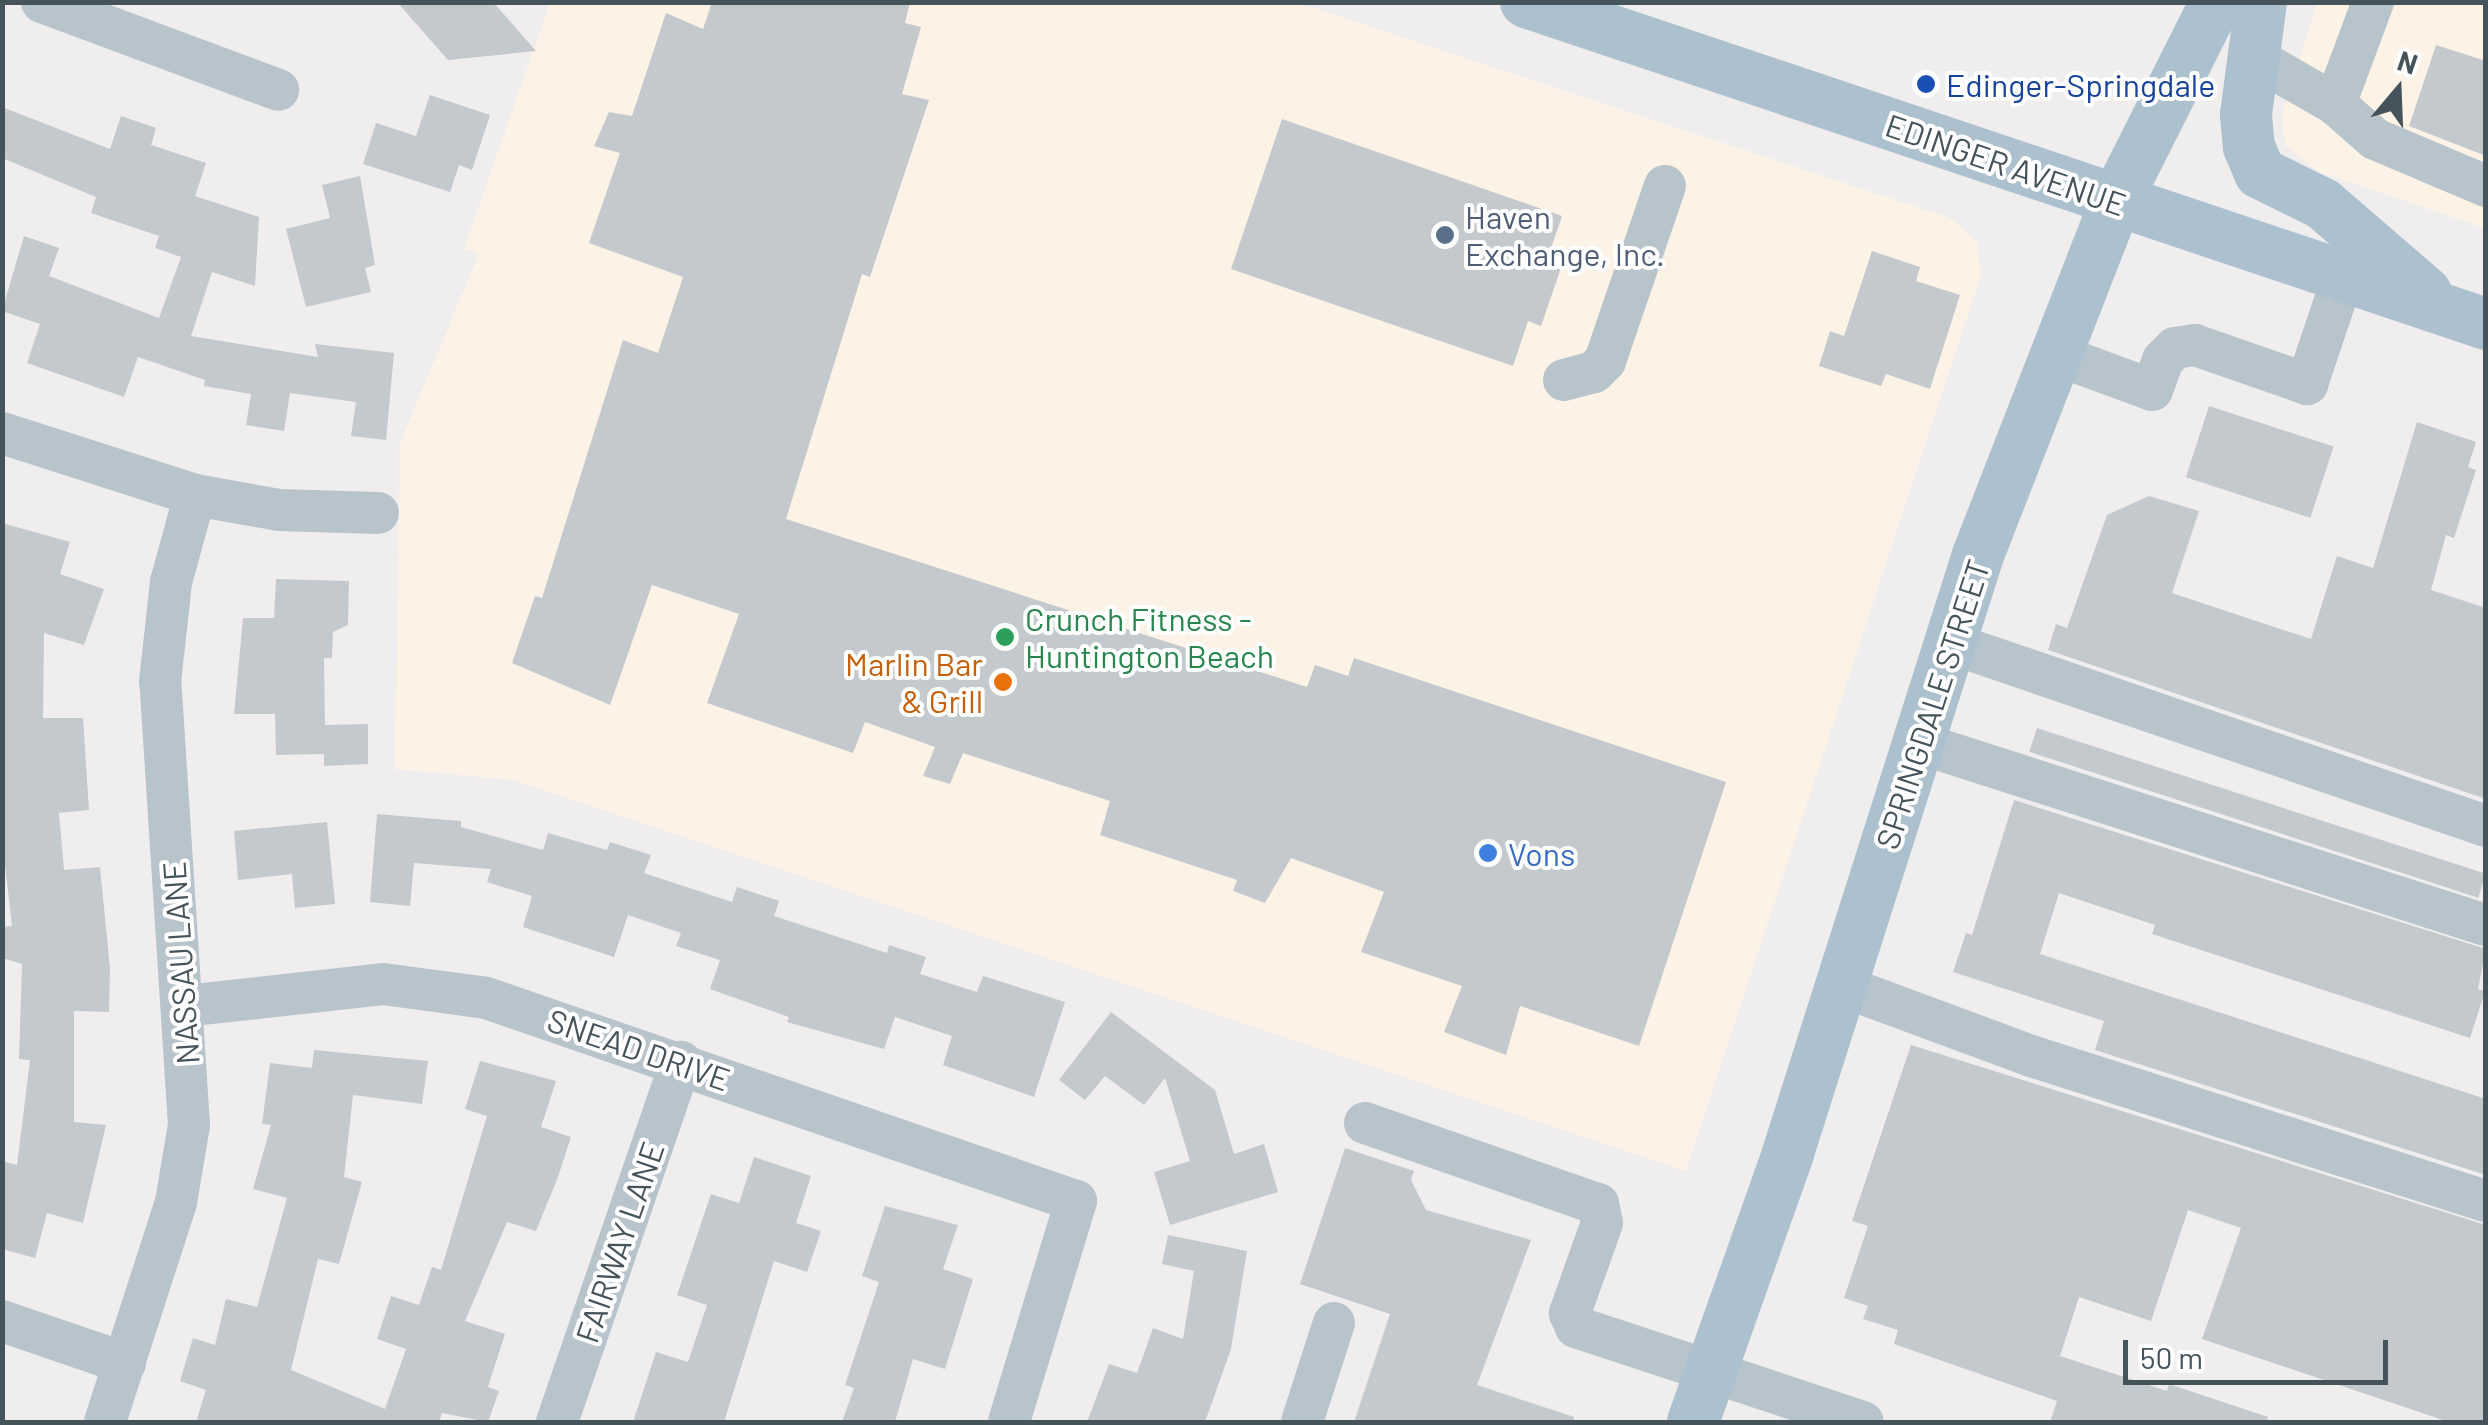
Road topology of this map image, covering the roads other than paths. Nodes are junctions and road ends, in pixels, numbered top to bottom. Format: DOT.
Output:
graph roads {
  1 [pos="42,2"];
  2 [pos="1526,2"];
  3 [pos="2216,2"];
  4 [pos="2262,2"];
  5 [pos="2372,2"];
  6 [pos="2255,58"];
  7 [pos="278,90"];
  8 [pos="2335,104"];
  9 [pos="1665,186"];
  10 [pos="2486,186"];
  11 [pos="2116,201"];
  12 [pos="2343,277"];
  13 [pos="2466,317"];
  14 [pos="2057,355"];
  15 [pos="1564,380"];
  16 [pos="2,432"];
  17 [pos="195,495"];
  18 [pos="378,513"];
  19 [pos="1950,644"];
  20 [pos="1918,743"];
  21 [pos="2486,826"];
  22 [pos="2486,925"];
  23 [pos="1842,986"];
  24 [pos="186,1006"];
  25 [pos="680,1062"];
  26 [pos="1366,1124"];
  27 [pos="2486,1201"];
  28 [pos="2,1320"];
  29 [pos="1334,1323"];
  30 [pos="125,1363"];
  31 [pos="1710,1370"];
  32 [pos="105,1422"];
  33 [pos="557,1422"];
  34 [pos="1009,1422"];
  35 [pos="1302,1422"];
  36 [pos="1692,1422"];
  37 [pos="1863,1422"];
  1 -- 7 [label="street"];
  2 -- 11 [label="main road, EDINGER AVENUE"];
  3 -- 11 [label="main road, SPRINGDALE STREET"];
  4 -- 6 [label="main road"];
  5 -- 8 [label="street"];
  6 -- 8 [label="street"];
  6 -- 13 [label="main road"];
  8 -- 10 [label="street"];
  9 -- 15 [label="street"];
  11 -- 12 [label="main road, EDINGER AVENUE"];
  11 -- 14 [label="main road, SPRINGDALE STREET"];
  12 -- 13 [label="main road, EDINGER AVENUE"];
  12 -- 14 [label="street"];
  14 -- 19 [label="main road, SPRINGDALE STREET"];
  16 -- 17 [label="street"];
  17 -- 18 [label="street"];
  17 -- 24 [label="street, NASSAU LANE"];
  19 -- 20 [label="main road, SPRINGDALE STREET"];
  19 -- 21 [label="street"];
  20 -- 22 [label="street"];
  20 -- 23 [label="main road, SPRINGDALE STREET"];
  23 -- 27 [label="street"];
  23 -- 31 [label="main road, SPRINGDALE STREET"];
  24 -- 25 [label="street, SNEAD DRIVE"];
  24 -- 30 [label="street, NASSAU LANE"];
  25 -- 33 [label="street, FAIRWAY LANE"];
  25 -- 34 [label="street, SNEAD DRIVE"];
  26 -- 31 [label="street"];
  28 -- 30 [label="street"];
  29 -- 35 [label="street"];
  30 -- 32 [label="street, NASSAU LANE"];
  31 -- 36 [label="main road, SPRINGDALE STREET"];
  31 -- 37 [label="street"];
}
